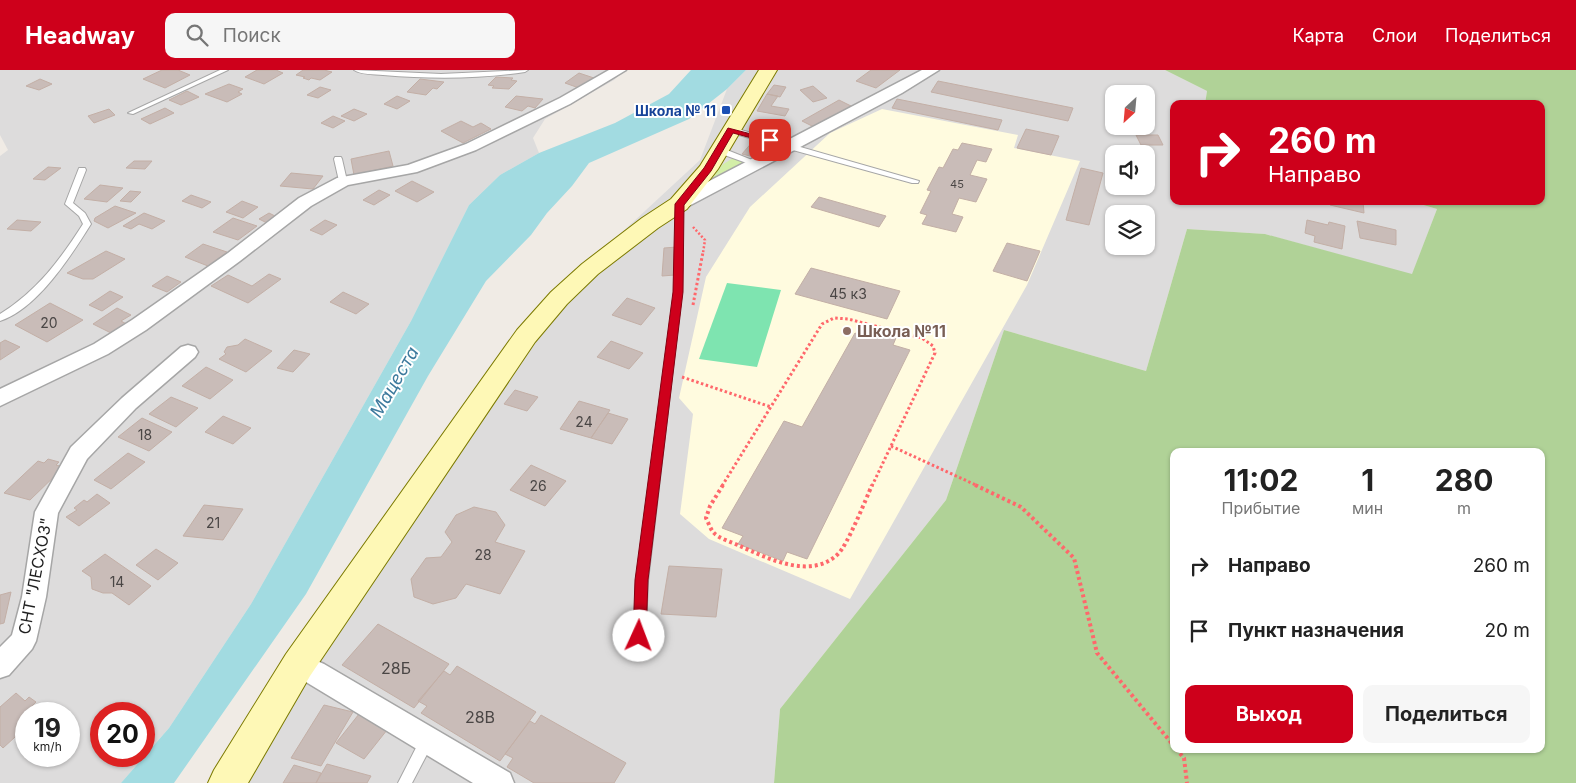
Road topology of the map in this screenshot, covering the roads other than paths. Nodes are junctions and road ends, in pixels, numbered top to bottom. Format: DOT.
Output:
graph roads {
  1 [pos="225,70"];
  2 [pos="356,70"];
  3 [pos="525,70"];
  4 [pos="618,70"];
  5 [pos="768,70"];
  6 [pos="932,70"];
  7 [pos="131,113"];
  8 [pos="725,140"];
  9 [pos="789,145"];
  10 [pos="338,159"];
  11 [pos="758,164"];
  12 [pos="82,170"];
  13 [pos="343,181"];
  14 [pos="915,181"];
  15 [pos="679,204"];
  16 [pos="0,318"];
  17 [pos="188,352"];
  18 [pos="0,398"];
  19 [pos="639,654"];
  20 [pos="298,665"];
  21 [pos="0,666"];
  22 [pos="427,740"];
  23 [pos="227,783"];
  24 [pos="405,783"];
  25 [pos="500,783"];
  1 -- 7 [label="lane"];
  2 -- 3 [label="lane"];
  4 -- 13 [label="street"];
  5 -- 8 [label="main road"];
  6 -- 9 [label="street"];
  8 -- 9 [label="lane"];
  8 -- 11 [label="lane"];
  8 -- 15 [label="main road"];
  9 -- 11 [label="street"];
  9 -- 14 [label="lane"];
  10 -- 13 [label="lane"];
  11 -- 15 [label="street"];
  12 -- 16 [label="lane"];
  13 -- 18 [label="street"];
  15 -- 19 [label="lane"];
  15 -- 20 [label="main road"];
  17 -- 21 [label="street, СНТ \"ЛЕСХОЗ\""];
  20 -- 22 [label="street"];
  20 -- 23 [label="main road"];
  22 -- 24 [label="lane"];
  22 -- 25 [label="street"];
}
